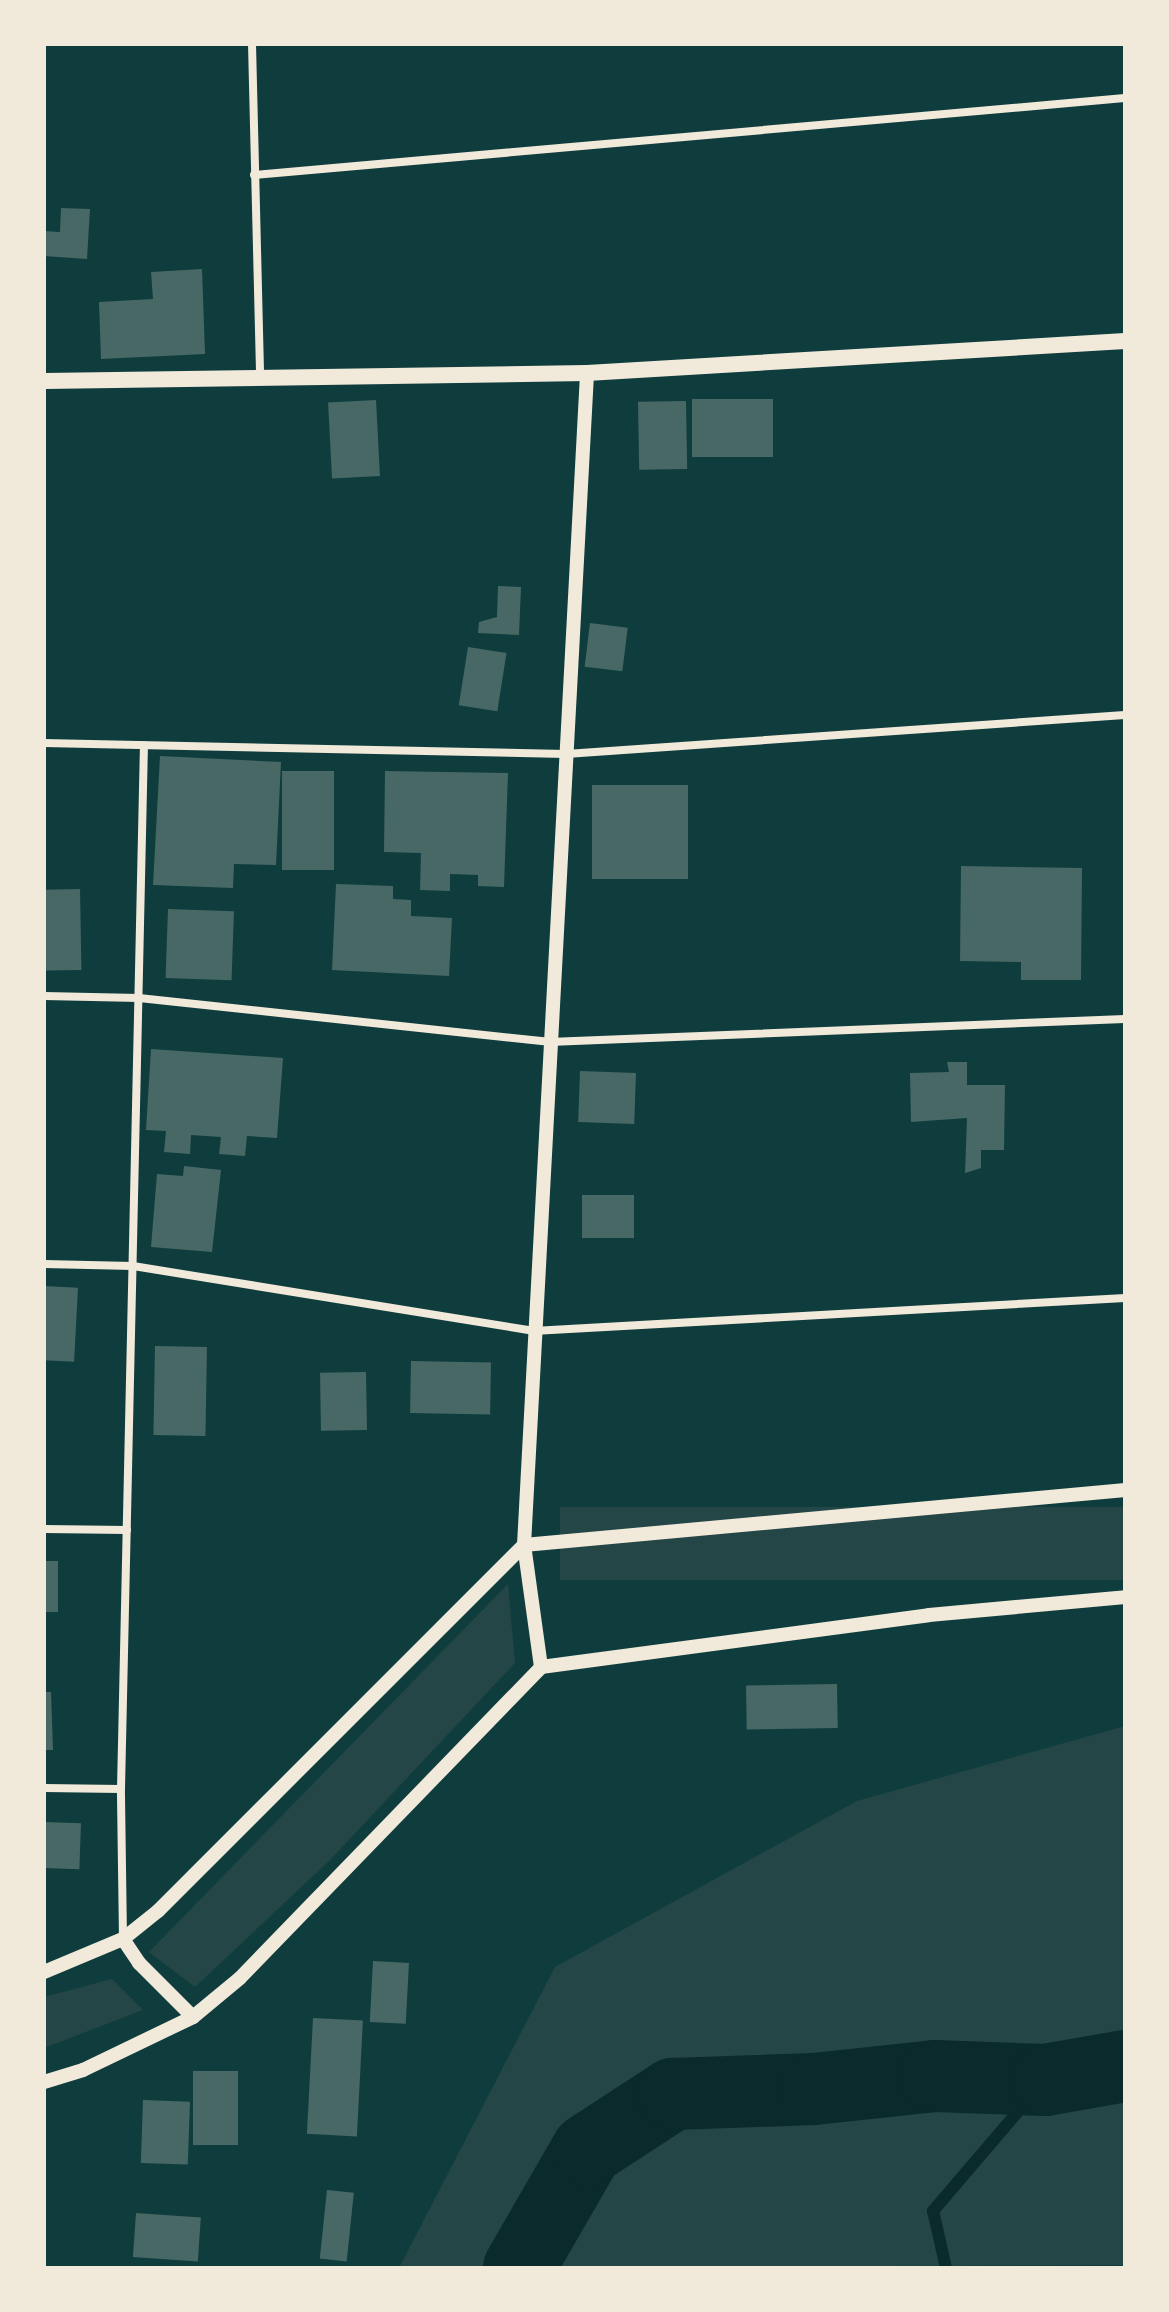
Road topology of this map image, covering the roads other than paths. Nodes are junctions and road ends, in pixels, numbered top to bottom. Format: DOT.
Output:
graph roads {
  1 [pos="252,44"];
  2 [pos="1125,98"];
  3 [pos="254,175"];
  4 [pos="1125,341"];
  5 [pos="587,373"];
  6 [pos="260,377"];
  7 [pos="44,381"];
  8 [pos="1125,715"];
  9 [pos="44,743"];
  10 [pos="144,745"];
  11 [pos="566,754"];
  12 [pos="44,996"];
  13 [pos="139,998"];
  14 [pos="1125,1019"];
  15 [pos="549,1042"];
  16 [pos="44,1264"];
  17 [pos="133,1266"];
  18 [pos="1125,1298"];
  19 [pos="533,1331"];
  20 [pos="1125,1490"];
  21 [pos="44,1529"];
  22 [pos="127,1530"];
  23 [pos="524,1545"];
  24 [pos="1125,1597"];
  25 [pos="541,1667"];
  26 [pos="44,1788"];
  27 [pos="121,1789"];
  28 [pos="123,1939"];
  29 [pos="44,1972"];
  30 [pos="193,2017"];
  31 [pos="44,2082"];
  1 -- 3 [label="street"];
  2 -- 3 [label="street"];
  3 -- 6 [label="street"];
  4 -- 5 [label="main road"];
  5 -- 6 [label="main road"];
  5 -- 11 [label="street"];
  6 -- 7 [label="main road"];
  8 -- 11 [label="street"];
  9 -- 10 [label="street"];
  10 -- 11 [label="street"];
  10 -- 13 [label="street"];
  11 -- 15 [label="street"];
  12 -- 13 [label="street"];
  13 -- 15 [label="street"];
  13 -- 17 [label="street"];
  14 -- 15 [label="street"];
  15 -- 19 [label="street"];
  16 -- 17 [label="street"];
  17 -- 19 [label="street"];
  17 -- 22 [label="street"];
  18 -- 19 [label="street"];
  19 -- 23 [label="street"];
  20 -- 23 [label="street"];
  21 -- 22 [label="street"];
  22 -- 27 [label="street"];
  23 -- 25 [label="street"];
  23 -- 28 [label="street"];
  24 -- 25 [label="street"];
  25 -- 30 [label="street"];
  26 -- 27 [label="street"];
  27 -- 28 [label="street"];
  28 -- 29 [label="street"];
  28 -- 30 [label="street"];
  30 -- 31 [label="street"];
}
